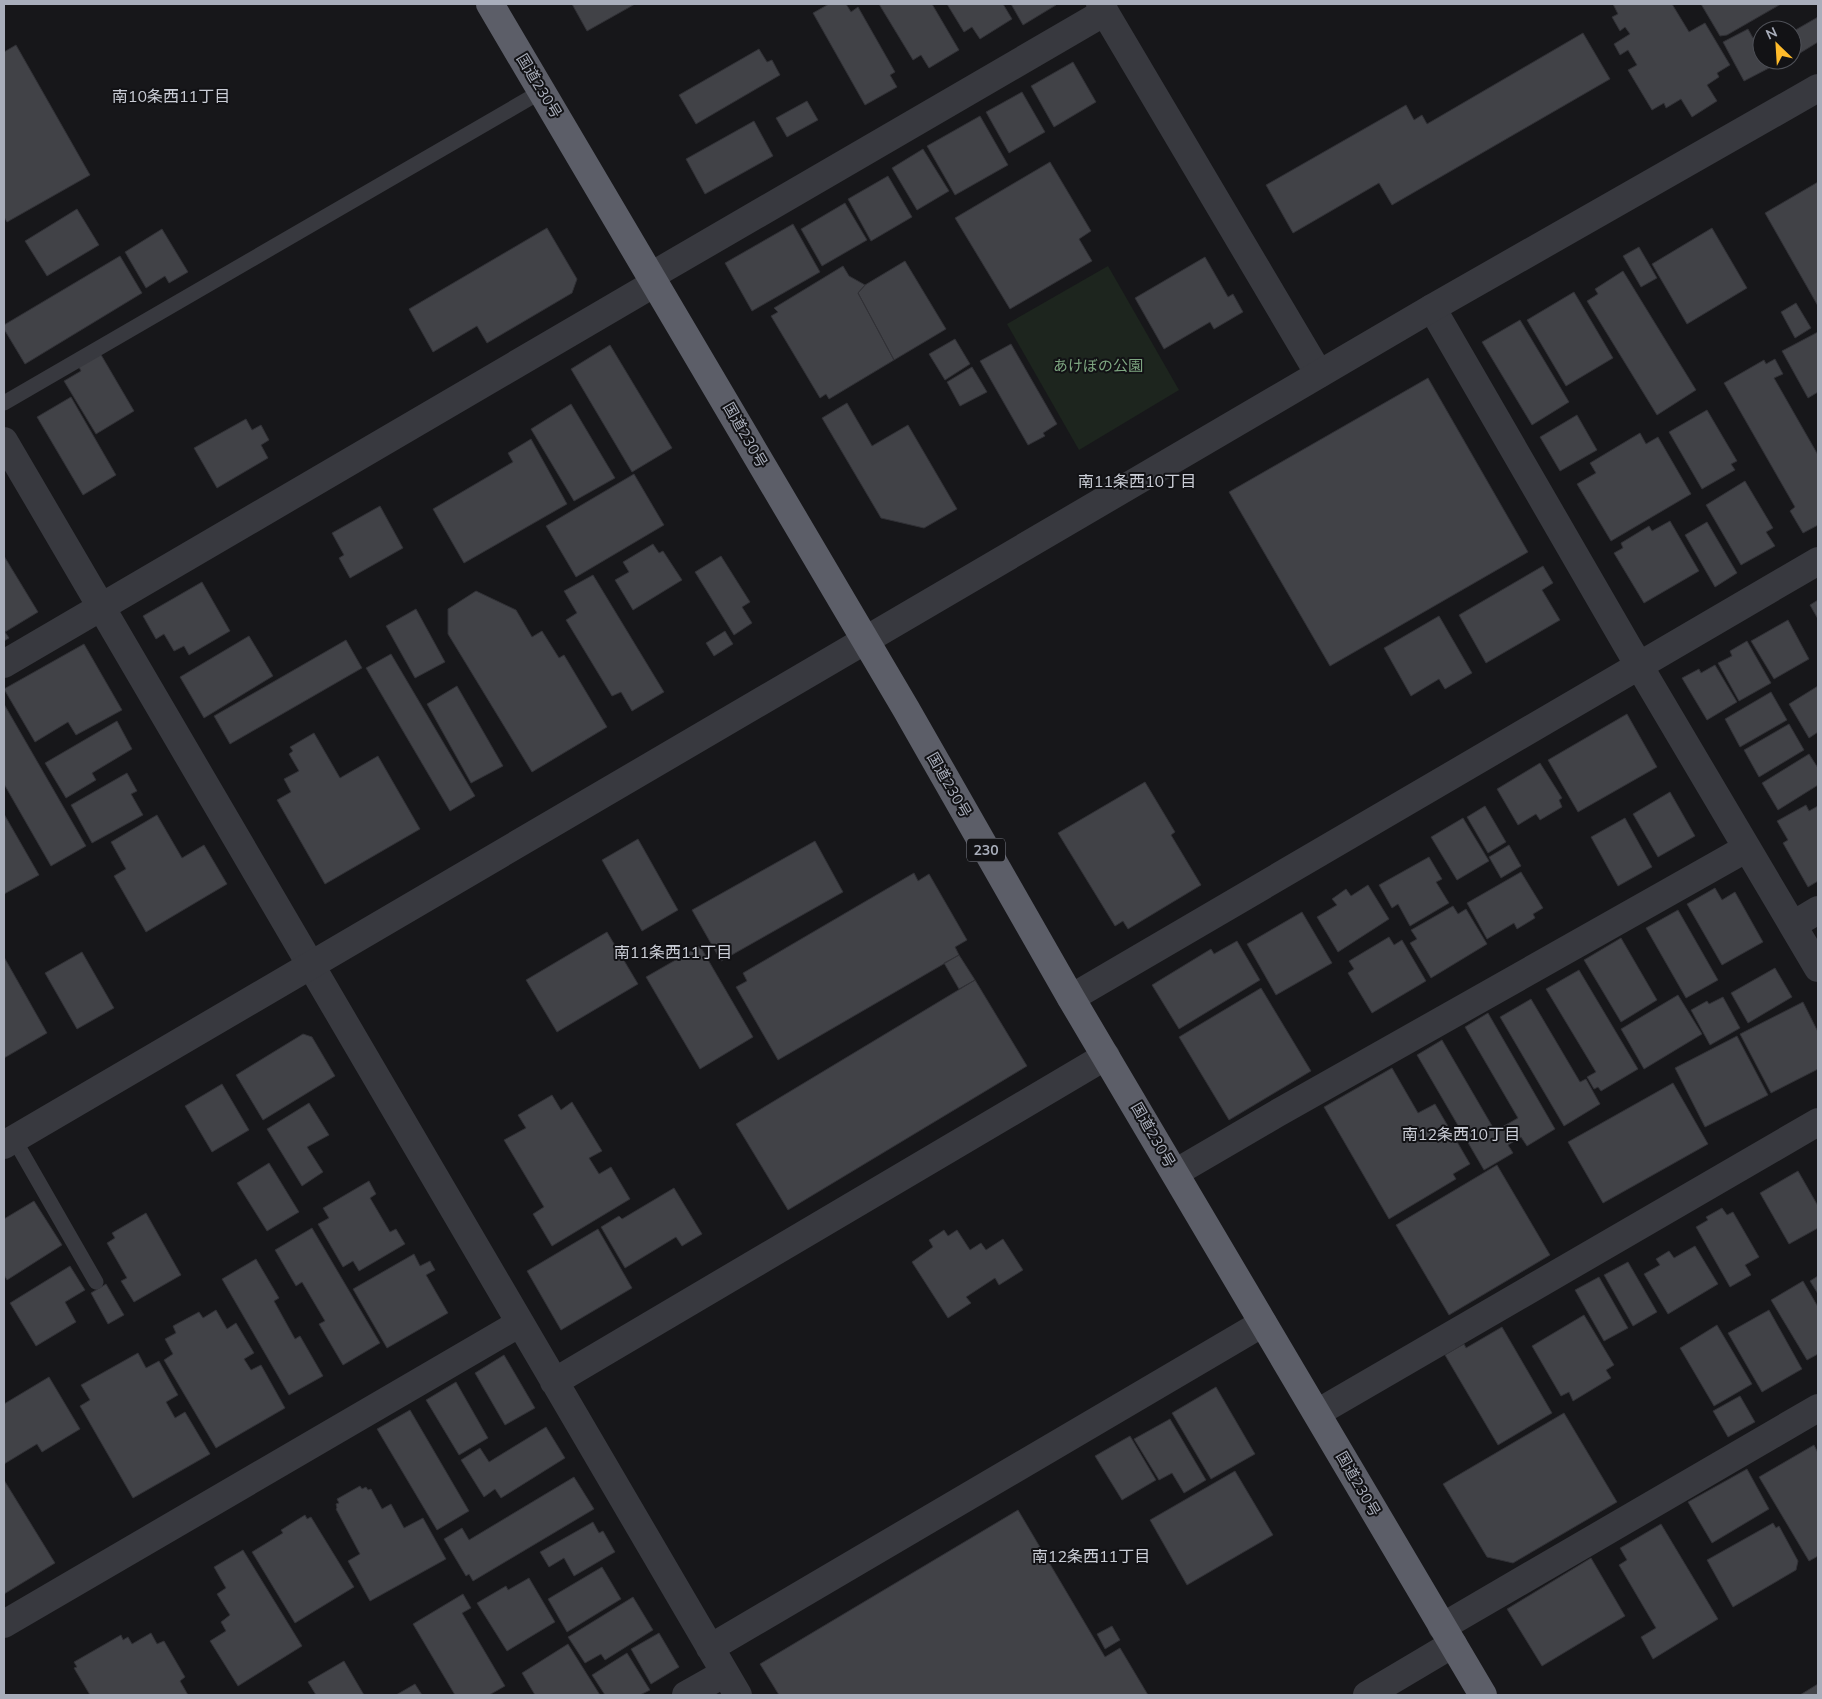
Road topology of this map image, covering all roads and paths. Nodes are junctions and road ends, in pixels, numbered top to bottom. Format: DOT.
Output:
graph roads {
  1 [pos="490,4"];
  2 [pos="1102,8"];
  3 [pos="1818,88"];
  4 [pos="542,91"];
  5 [pos="653,279"];
  6 [pos="1432,308"];
  7 [pos="1319,374"];
  8 [pos="4,403"];
  9 [pos="4,441"];
  10 [pos="1818,561"];
  11 [pos="100,607"];
  12 [pos="865,640"];
  13 [pos="4,664"];
  14 [pos="1640,666"];
  15 [pos="1747,848"];
  16 [pos="1818,910"];
  17 [pos="1793,925"];
  18 [pos="310,965"];
  19 [pos="1818,968"];
  20 [pos="1071,998"];
  21 [pos="1106,1056"];
  22 [pos="1818,1122"];
  23 [pos="9,1142"];
  24 [pos="1175,1173"];
  25 [pos="96,1282"];
  26 [pos="520,1323"];
  27 [pos="1263,1323"];
  28 [pos="554,1382"];
  29 [pos="1818,1408"];
  30 [pos="1317,1414"];
  31 [pos="4,1624"];
  32 [pos="1447,1635"];
  33 [pos="710,1648"];
  34 [pos="732,1684"];
  35 [pos="686,1695"];
  36 [pos="1367,1695"];
  37 [pos="1483,1695"];
  1 -- 4 [label="highway, 国道230号 / 230"];
  2 -- 5 [label="street"];
  2 -- 7 [label="street"];
  3 -- 6 [label="street"];
  4 -- 5 [label="highway, 国道230号 / 230"];
  4 -- 8 [label="lane"];
  5 -- 11 [label="street"];
  5 -- 12 [label="highway, 国道230号 / 230"];
  6 -- 7 [label="street"];
  6 -- 14 [label="street"];
  7 -- 12 [label="street"];
  9 -- 11 [label="street"];
  10 -- 14 [label="street"];
  11 -- 13 [label="street"];
  11 -- 18 [label="street"];
  12 -- 18 [label="street"];
  12 -- 20 [label="highway, 国道230号 / 230"];
  14 -- 15 [label="street"];
  14 -- 20 [label="street"];
  15 -- 17 [label="street"];
  15 -- 24 [label="street"];
  16 -- 17 [label="street"];
  17 -- 19 [label="street"];
  18 -- 23 [label="street"];
  18 -- 26 [label="street"];
  20 -- 21 [label="highway, 国道230号 / 230"];
  21 -- 24 [label="highway, 国道230号 / 230"];
  21 -- 28 [label="street"];
  22 -- 30 [label="street"];
  23 -- 25 [label="lane"];
  24 -- 27 [label="highway, 国道230号 / 230"];
  26 -- 28 [label="street"];
  26 -- 31 [label="street"];
  27 -- 30 [label="highway, 国道230号 / 230"];
  27 -- 33 [label="street"];
  28 -- 33 [label="street"];
  29 -- 32 [label="street"];
  30 -- 32 [label="highway, 国道230号 / 230"];
  32 -- 36 [label="street"];
  32 -- 37 [label="highway, 国道230号 / 230"];
  33 -- 34 [label="street"];
  34 -- 35 [label="street"];
}
